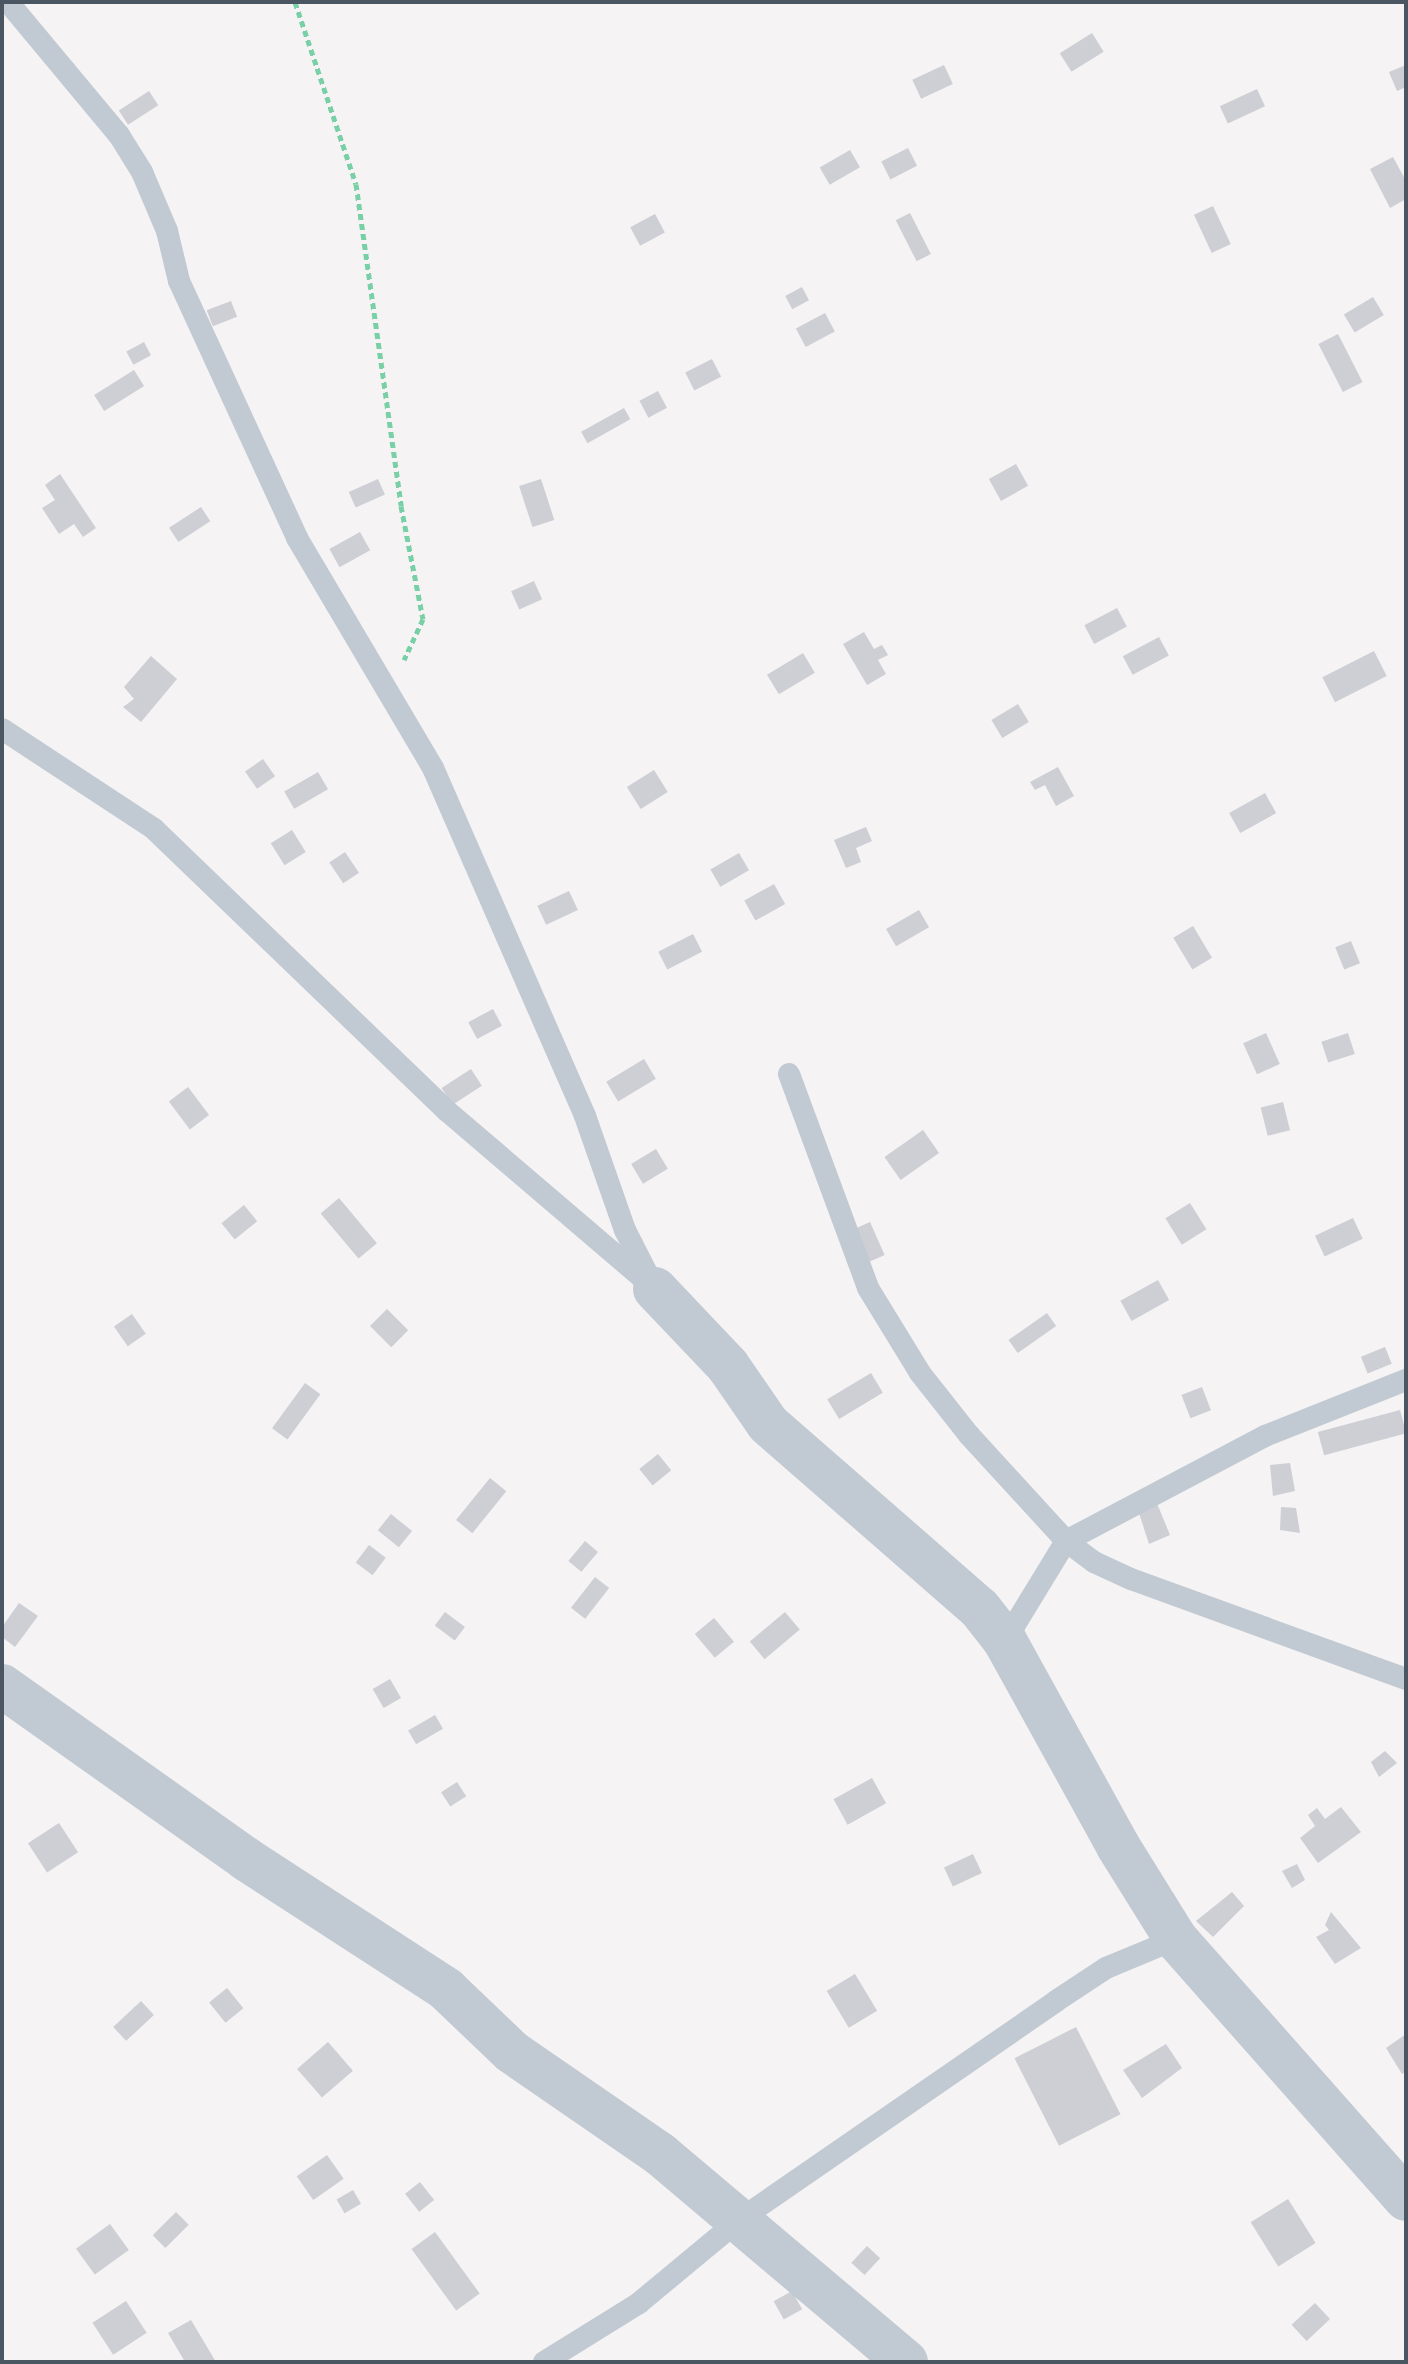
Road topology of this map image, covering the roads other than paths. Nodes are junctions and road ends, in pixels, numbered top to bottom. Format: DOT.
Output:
graph roads {
  1 [pos="8,2"];
  2 [pos="2,729"];
  3 [pos="789,1074"];
  4 [pos="655,1289"];
  5 [pos="1406,1380"];
  6 [pos="1066,1541"];
  7 [pos="1005,1641"];
  8 [pos="1406,1679"];
  9 [pos="2,1686"];
  10 [pos="1176,1939"];
  11 [pos="1406,2199"];
  12 [pos="739,2220"];
  13 [pos="544,2362"];
  14 [pos="906,2362"];
  1 -- 4 [label="lane"];
  2 -- 4 [label="lane"];
  3 -- 6 [label="lane"];
  4 -- 7 [label="street"];
  5 -- 6 [label="lane"];
  6 -- 7 [label="lane"];
  6 -- 8 [label="lane"];
  7 -- 10 [label="street"];
  9 -- 12 [label="street"];
  10 -- 11 [label="street"];
  10 -- 12 [label="lane"];
  12 -- 13 [label="lane"];
  12 -- 14 [label="street"];
}
